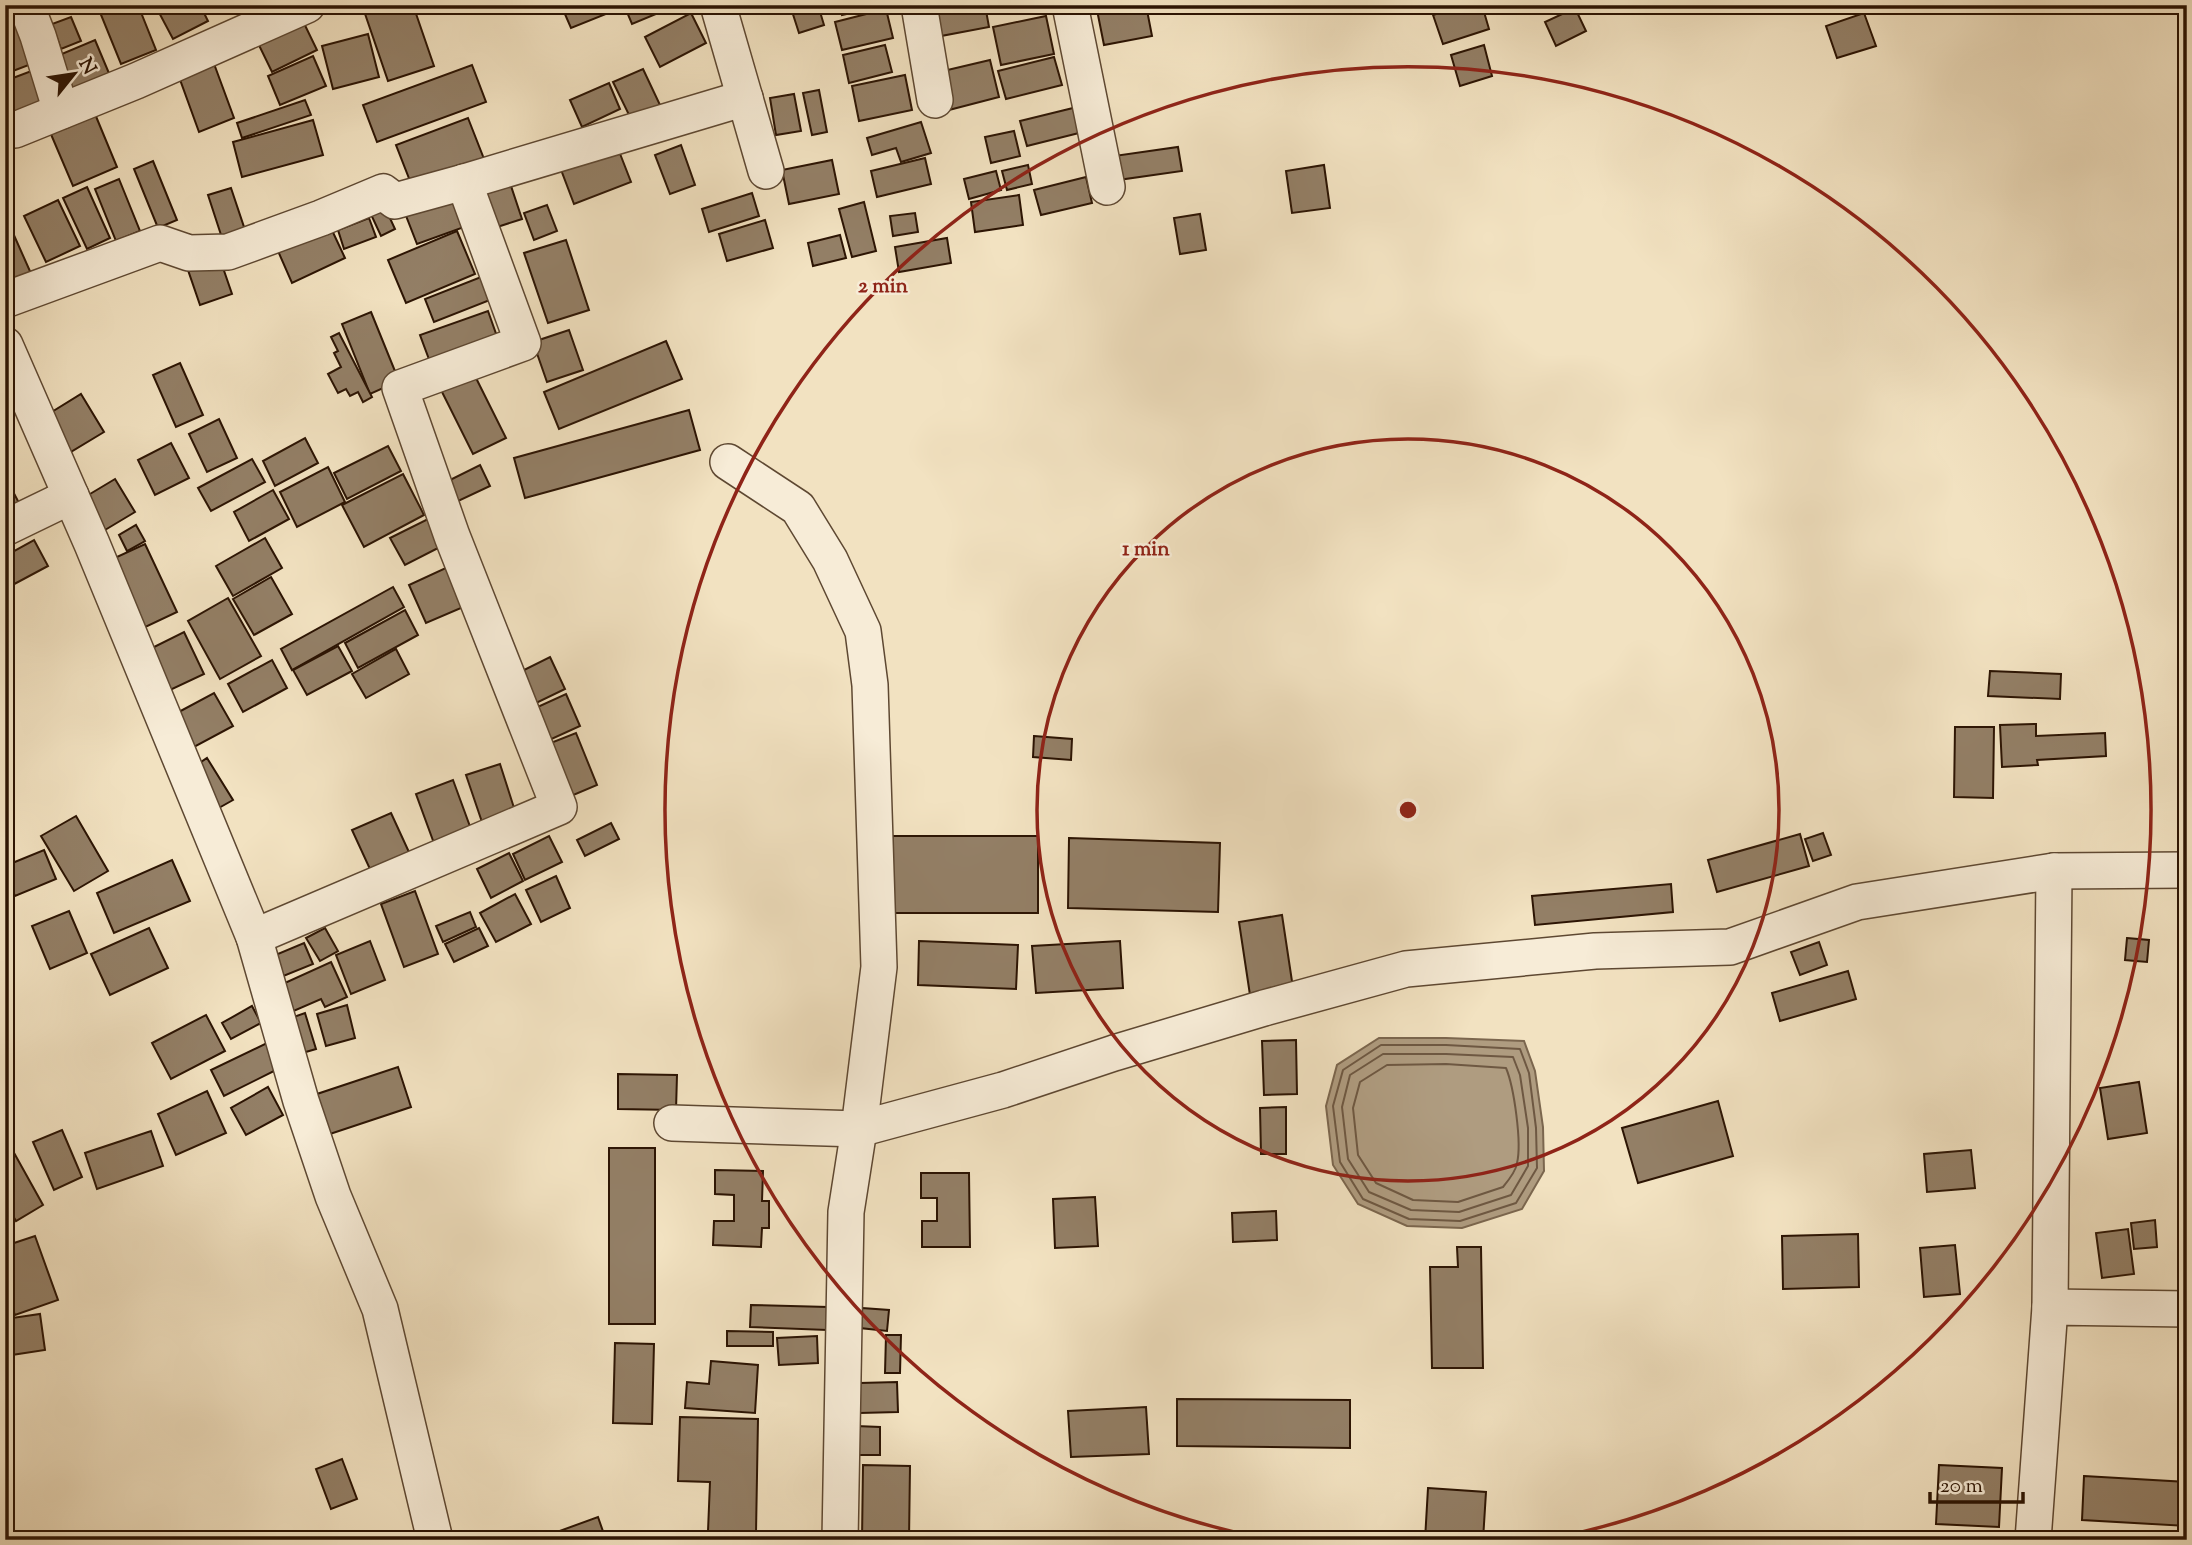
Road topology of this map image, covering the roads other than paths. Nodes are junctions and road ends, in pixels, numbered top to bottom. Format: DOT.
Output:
graph roads {
  1 [pos="26,5"];
  2 [pos="307,5"];
  3 [pos="718,5"];
  4 [pos="919,5"];
  5 [pos="1070,5"];
  6 [pos="745,98"];
  7 [pos="935,100"];
  8 [pos="61,111"];
  9 [pos="15,130"];
  10 [pos="766,171"];
  11 [pos="464,182"];
  12 [pos="1107,187"];
  13 [pos="5,300"];
  14 [pos="5,345"];
  15 [pos="729,462"];
  16 [pos="71,496"];
  17 [pos="5,528"];
  18 [pos="2187,870"];
  19 [pos="2054,871"];
  20 [pos="254,937"];
  21 [pos="672,1123"];
  22 [pos="859,1129"];
  23 [pos="2050,1307"];
  24 [pos="2187,1309"];
  25 [pos="435,1540"];
  26 [pos="839,1540"];
  27 [pos="2033,1540"];
  1 -- 8 [label="street"];
  2 -- 8 [label="street"];
  3 -- 6 [label="street"];
  4 -- 7 [label="street"];
  5 -- 12 [label="street"];
  6 -- 10 [label="street"];
  6 -- 11 [label="street"];
  8 -- 9 [label="street"];
  11 -- 13 [label="street"];
  11 -- 20 [label="street"];
  14 -- 16 [label="street"];
  15 -- 22 [label="street"];
  16 -- 17 [label="street"];
  16 -- 20 [label="street"];
  18 -- 19 [label="street"];
  19 -- 22 [label="street"];
  19 -- 23 [label="street"];
  20 -- 25 [label="street"];
  21 -- 22 [label="street"];
  22 -- 26 [label="street"];
  23 -- 24 [label="street"];
  23 -- 27 [label="street"];
}
